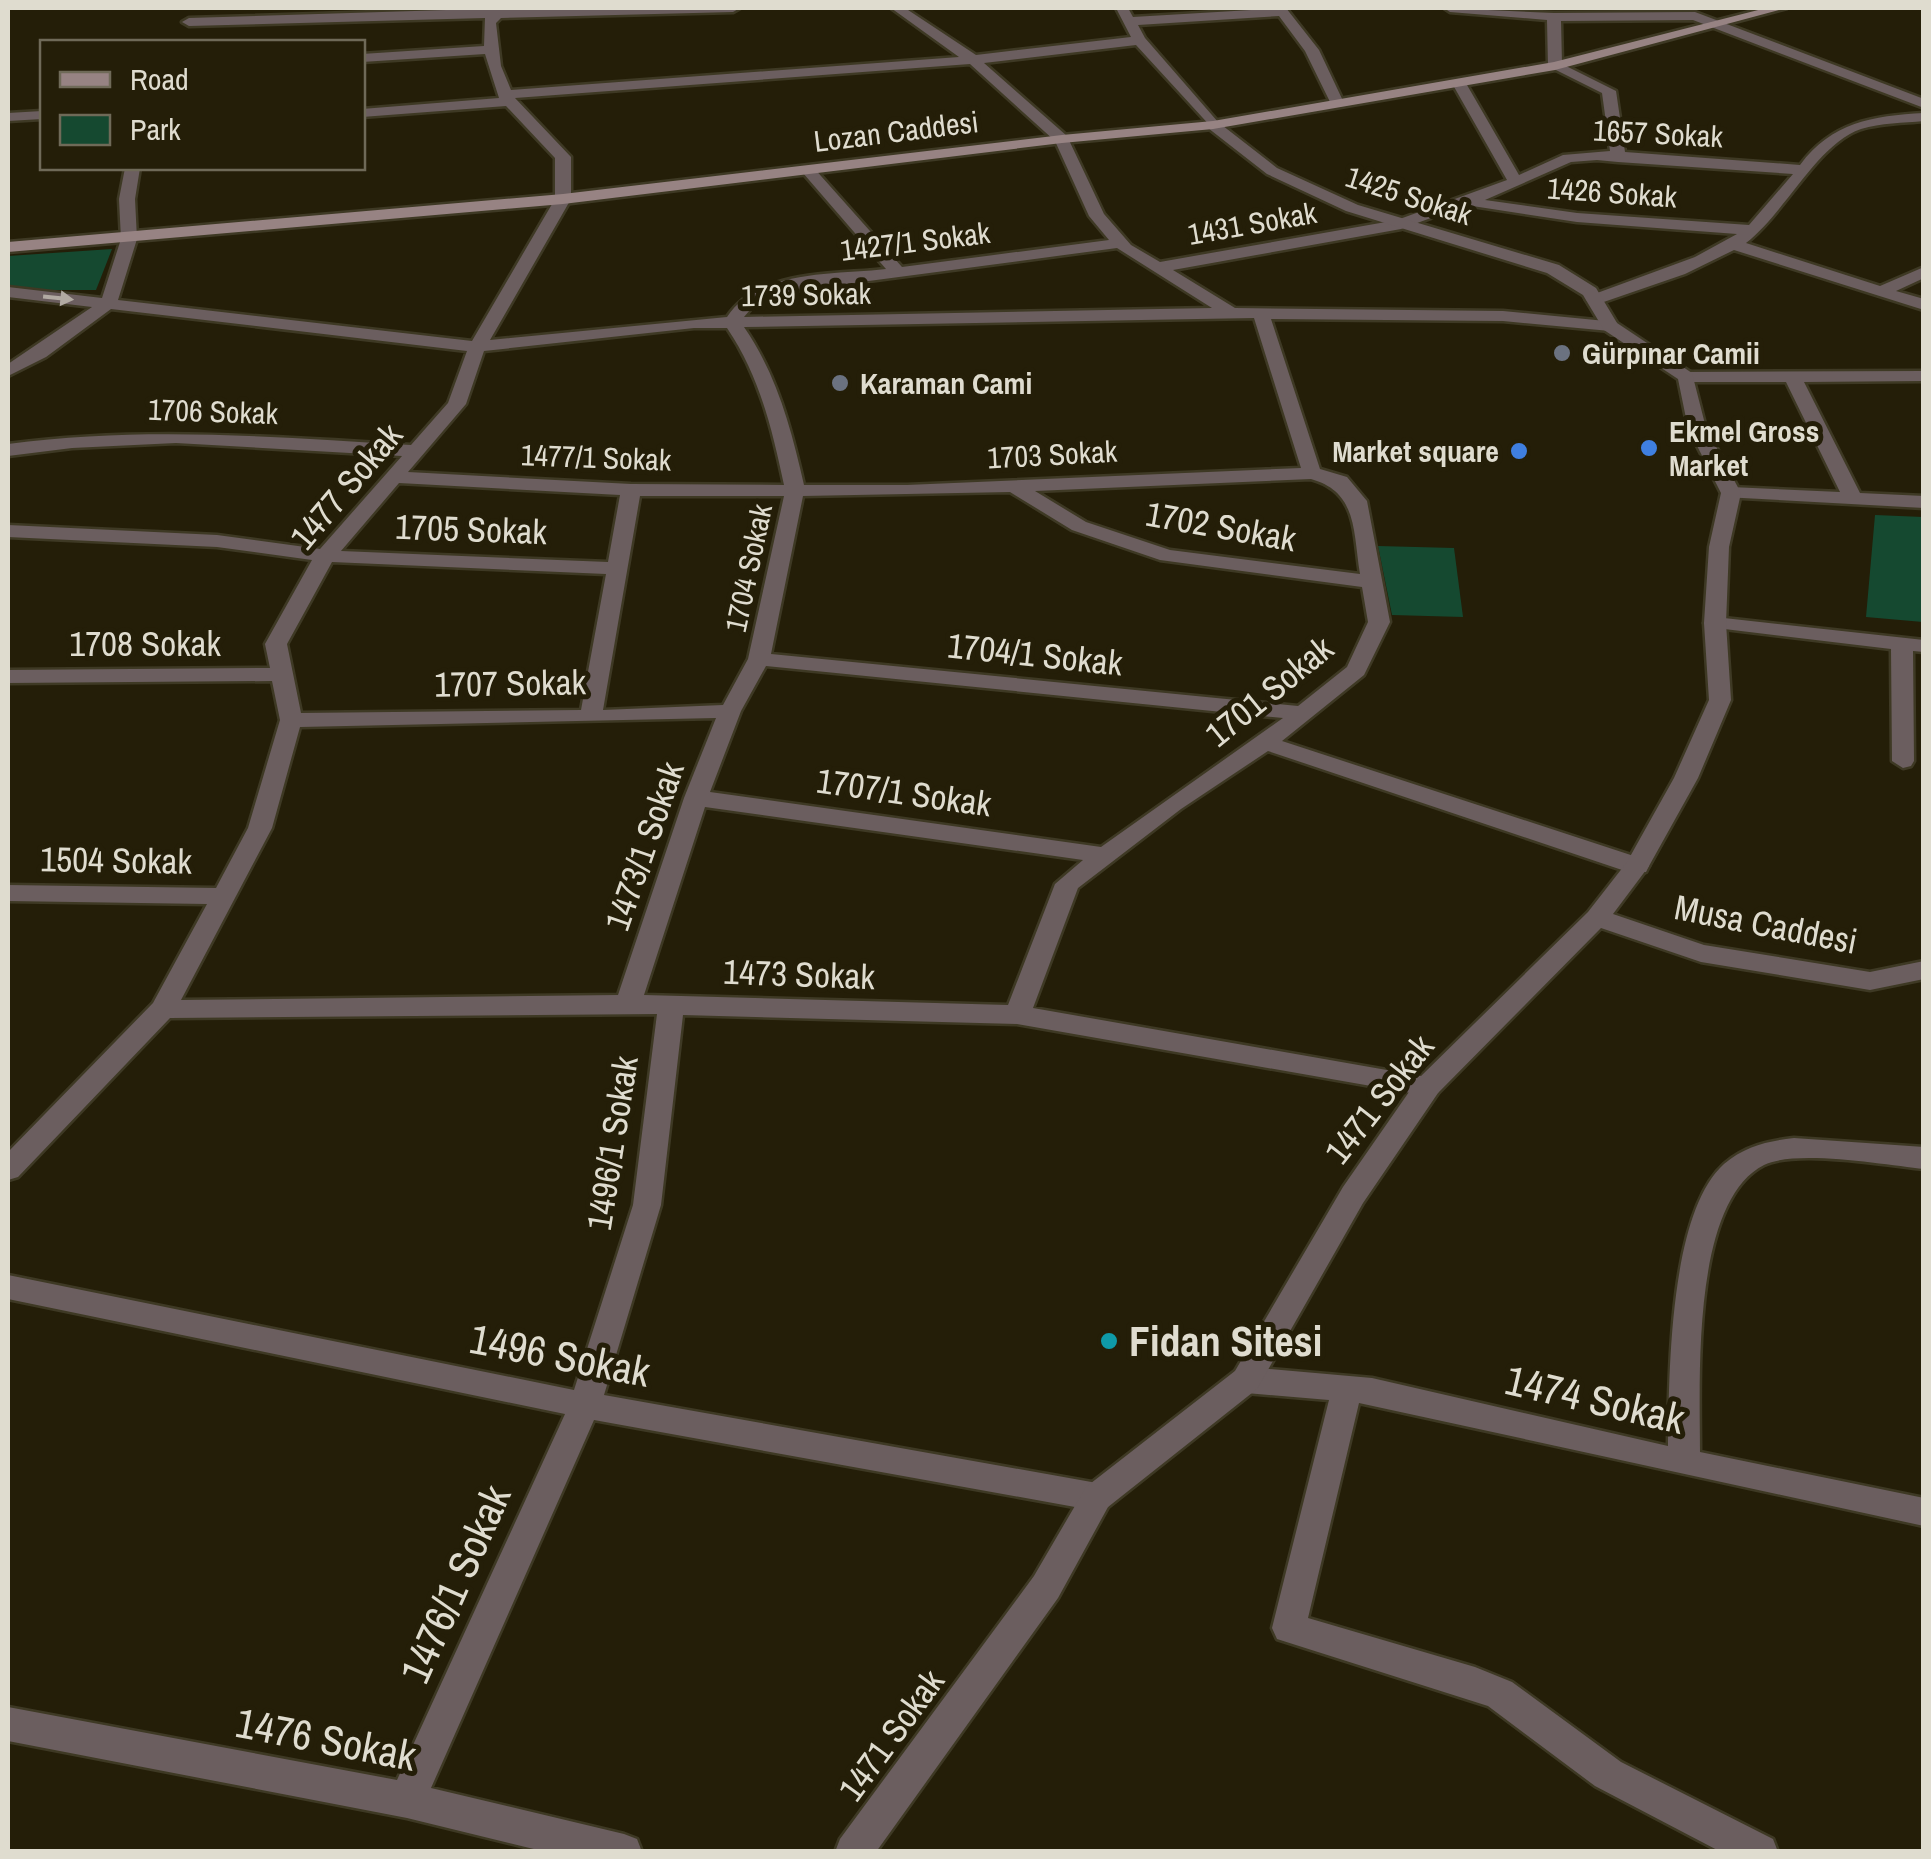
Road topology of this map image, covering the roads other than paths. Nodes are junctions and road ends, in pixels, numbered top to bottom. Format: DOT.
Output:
graph roads {
  1 [pos="197,8"];
  2 [pos="524,8"];
  3 [pos="732,8"];
  4 [pos="897,8"];
  5 [pos="1122,8"];
  6 [pos="1450,8"];
  7 [pos="1780,8"];
  8 [pos="1281,10"];
  9 [pos="496,15"];
  10 [pos="1554,17"];
  11 [pos="1132,21"];
  12 [pos="190,22"];
  13 [pos="1718,25"];
  14 [pos="183,40"];
  15 [pos="1138,40"];
  16 [pos="489,50"];
  17 [pos="365,58"];
  18 [pos="972,60"];
  19 [pos="1555,66"];
  20 [pos="1460,86"];
  21 [pos="504,98"];
  22 [pos="1337,103"];
  23 [pos="1924,104"];
  24 [pos="365,113"];
  25 [pos="40,115"];
  26 [pos="1924,117"];
  27 [pos="8,118"];
  28 [pos="1213,126"];
  29 [pos="1062,139"];
  30 [pos="1618,157"];
  31 [pos="133,170"];
  32 [pos="808,170"];
  33 [pos="1802,170"];
  34 [pos="1516,182"];
  35 [pos="562,199"];
  36 [pos="1467,201"];
  37 [pos="1400,224"];
  38 [pos="1753,230"];
  39 [pos="129,239"];
  40 [pos="1121,243"];
  41 [pos="1729,243"];
  42 [pos="8,247"];
  43 [pos="1162,267"];
  44 [pos="896,270"];
  45 [pos="1924,272"];
  46 [pos="1882,291"];
  47 [pos="8,292"];
  48 [pos="1595,300"];
  49 [pos="109,303"];
  50 [pos="1924,305"];
  51 [pos="1234,313"];
  52 [pos="1261,314"];
  53 [pos="732,323"];
  54 [pos="1610,326"];
  55 [pos="476,346"];
  56 [pos="8,371"];
  57 [pos="1924,376"];
  58 [pos="1686,377"];
  59 [pos="1793,377"];
  60 [pos="8,450"];
  61 [pos="417,450"];
  62 [pos="1312,473"];
  63 [pos="394,476"];
  64 [pos="1013,486"];
  65 [pos="631,490"];
  66 [pos="795,490"];
  67 [pos="1731,492"];
  68 [pos="1852,499"];
  69 [pos="1924,502"];
  70 [pos="8,531"];
  71 [pos="325,556"];
  72 [pos="615,568"];
  73 [pos="1372,582"];
  74 [pos="1716,623"];
  75 [pos="1913,645"];
  76 [pos="759,659"];
  77 [pos="282,674"];
  78 [pos="8,676"];
  79 [pos="730,711"];
  80 [pos="1305,714"];
  81 [pos="591,717"];
  82 [pos="290,720"];
  83 [pos="1266,743"];
  84 [pos="1903,762"];
  85 [pos="696,798"];
  86 [pos="1104,855"];
  87 [pos="1637,866"];
  88 [pos="8,893"];
  89 [pos="224,896"];
  90 [pos="1597,918"];
  91 [pos="1924,970"];
  92 [pos="628,1004"];
  93 [pos="671,1006"];
  94 [pos="162,1009"];
  95 [pos="1017,1014"];
  96 [pos="1428,1086"];
  97 [pos="1924,1158"];
  98 [pos="8,1169"];
  99 [pos="8,1287"];
  100 [pos="1246,1380"];
  101 [pos="1347,1389"];
  102 [pos="584,1405"];
  103 [pos="1684,1463"];
  104 [pos="1097,1497"];
  105 [pos="1924,1512"];
  106 [pos="8,1724"];
  107 [pos="406,1800"];
  108 [pos="856,1851"];
  109 [pos="624,1852"];
  110 [pos="1760,1852"];
  1 -- 12 [label="street"];
  2 -- 9 [label="street"];
  3 -- 9 [label="street"];
  4 -- 18 [label="street"];
  5 -- 11 [label="street"];
  6 -- 10 [label="street"];
  7 -- 13 [label="main road, Lozan Caddesi"];
  8 -- 11 [label="street"];
  8 -- 22 [label="street"];
  9 -- 12 [label="street"];
  9 -- 16 [label="street"];
  10 -- 13 [label="street"];
  10 -- 19 [label="street"];
  11 -- 15 [label="street"];
  12 -- 14 [label="street"];
  13 -- 19 [label="main road, Lozan Caddesi"];
  13 -- 23 [label="street"];
  15 -- 18 [label="street"];
  15 -- 28 [label="street, 1425 Sokak"];
  16 -- 17 [label="street"];
  16 -- 21 [label="street"];
  18 -- 21 [label="street"];
  18 -- 29 [label="street"];
  19 -- 20 [label="main road, Lozan Caddesi"];
  19 -- 30 [label="street"];
  20 -- 22 [label="main road, Lozan Caddesi"];
  20 -- 34 [label="street"];
  21 -- 24 [label="street"];
  21 -- 35 [label="street"];
  22 -- 28 [label="main road, Lozan Caddesi"];
  25 -- 27 [label="street"];
  26 -- 33 [label="street"];
  28 -- 29 [label="main road, Lozan Caddesi"];
  28 -- 37 [label="street, 1425 Sokak"];
  29 -- 32 [label="main road, Lozan Caddesi"];
  29 -- 40 [label="street"];
  30 -- 33 [label="street, 1657 Sokak"];
  30 -- 34 [label="street, 1657 Sokak"];
  31 -- 39 [label="street"];
  32 -- 35 [label="main road, Lozan Caddesi"];
  32 -- 44 [label="street"];
  33 -- 38 [label="street"];
  34 -- 36 [label="street, 1657 Sokak"];
  35 -- 39 [label="main road, Lozan Caddesi"];
  35 -- 55 [label="street, 1477 Sokak"];
  36 -- 37 [label="street, 1431 Sokak"];
  36 -- 38 [label="street, 1426 Sokak"];
  37 -- 43 [label="street, 1431 Sokak"];
  37 -- 48 [label="street, 1425 Sokak"];
  38 -- 41 [label="street"];
  39 -- 42 [label="main road, Lozan Caddesi"];
  39 -- 49 [label="street"];
  40 -- 43 [label="street"];
  40 -- 44 [label="street, 1427/1 Sokak"];
  41 -- 46 [label="street"];
  41 -- 48 [label="street"];
  43 -- 51 [label="street"];
  44 -- 53 [label="street, 1427/1 Sokak"];
  45 -- 46 [label="street"];
  46 -- 50 [label="street"];
  47 -- 49 [label="street, 1739 Sokak, one-way"];
  48 -- 54 [label="street"];
  49 -- 55 [label="street, 1739 Sokak"];
  49 -- 56 [label="street"];
  51 -- 52 [label="street, 1739 Sokak"];
  51 -- 53 [label="street, 1739 Sokak"];
  52 -- 54 [label="street, 1739 Sokak"];
  52 -- 62 [label="street"];
  53 -- 55 [label="street, 1739 Sokak"];
  53 -- 66 [label="street, 1704 Sokak"];
  54 -- 58 [label="street"];
  55 -- 61 [label="street, 1477 Sokak"];
  57 -- 59 [label="street"];
  58 -- 59 [label="street"];
  58 -- 67 [label="street"];
  59 -- 68 [label="street"];
  60 -- 61 [label="street, 1706 Sokak"];
  61 -- 63 [label="street, 1477 Sokak"];
  62 -- 64 [label="street, 1703 Sokak"];
  62 -- 73 [label="street, 1701 Sokak"];
  63 -- 65 [label="street, 1477/1 Sokak"];
  63 -- 71 [label="street, 1477 Sokak"];
  64 -- 66 [label="street, 1703 Sokak"];
  64 -- 73 [label="street, 1702 Sokak"];
  65 -- 66 [label="street, 1477/1 Sokak"];
  65 -- 72 [label="street"];
  66 -- 76 [label="street, 1704 Sokak"];
  67 -- 68 [label="street"];
  67 -- 74 [label="street, 1471 Sokak"];
  68 -- 69 [label="street"];
  70 -- 71 [label="street, 1705 Sokak"];
  71 -- 72 [label="street, 1705 Sokak"];
  71 -- 77 [label="street, 1477 Sokak"];
  72 -- 81 [label="street"];
  73 -- 80 [label="street, 1701 Sokak"];
  74 -- 75 [label="street"];
  74 -- 87 [label="street, 1471 Sokak"];
  75 -- 84 [label="street"];
  76 -- 79 [label="street, 1704 Sokak"];
  76 -- 80 [label="street, 1704/1 Sokak"];
  77 -- 78 [label="street, 1708 Sokak"];
  77 -- 82 [label="street, 1477 Sokak"];
  79 -- 81 [label="street, 1707 Sokak"];
  79 -- 85 [label="street, 1473/1 Sokak"];
  80 -- 83 [label="street, 1701 Sokak"];
  81 -- 82 [label="street, 1707 Sokak"];
  82 -- 89 [label="street, 1477 Sokak"];
  83 -- 86 [label="street, 1701 Sokak"];
  83 -- 87 [label="street"];
  85 -- 86 [label="street, 1707/1 Sokak"];
  85 -- 92 [label="street, 1473/1 Sokak"];
  86 -- 95 [label="street, 1701 Sokak"];
  87 -- 90 [label="street, 1471 Sokak"];
  88 -- 89 [label="street, 1504 Sokak"];
  89 -- 94 [label="street, 1477 Sokak"];
  90 -- 91 [label="street, Musa Caddesi"];
  90 -- 96 [label="street, 1471 Sokak"];
  92 -- 93 [label="street, 1473 Sokak"];
  92 -- 94 [label="street, 1473 Sokak"];
  93 -- 95 [label="street, 1473 Sokak"];
  93 -- 102 [label="street, 1496/1 Sokak"];
  94 -- 98 [label="street, 1477 Sokak"];
  95 -- 96 [label="street, 1473 Sokak"];
  96 -- 100 [label="street, 1471 Sokak"];
  97 -- 103 [label="street"];
  99 -- 102 [label="street, 1496 Sokak"];
  100 -- 101 [label="street, 1474 Sokak"];
  100 -- 104 [label="street, 1471 Sokak"];
  101 -- 103 [label="street, 1474 Sokak"];
  101 -- 110 [label="street"];
  102 -- 104 [label="street, 1496 Sokak"];
  102 -- 107 [label="street, 1476/1 Sokak"];
  103 -- 105 [label="street, 1474 Sokak"];
  104 -- 108 [label="street, 1471 Sokak"];
  106 -- 107 [label="street, 1476 Sokak"];
  107 -- 109 [label="street, 1476 Sokak"];
}
